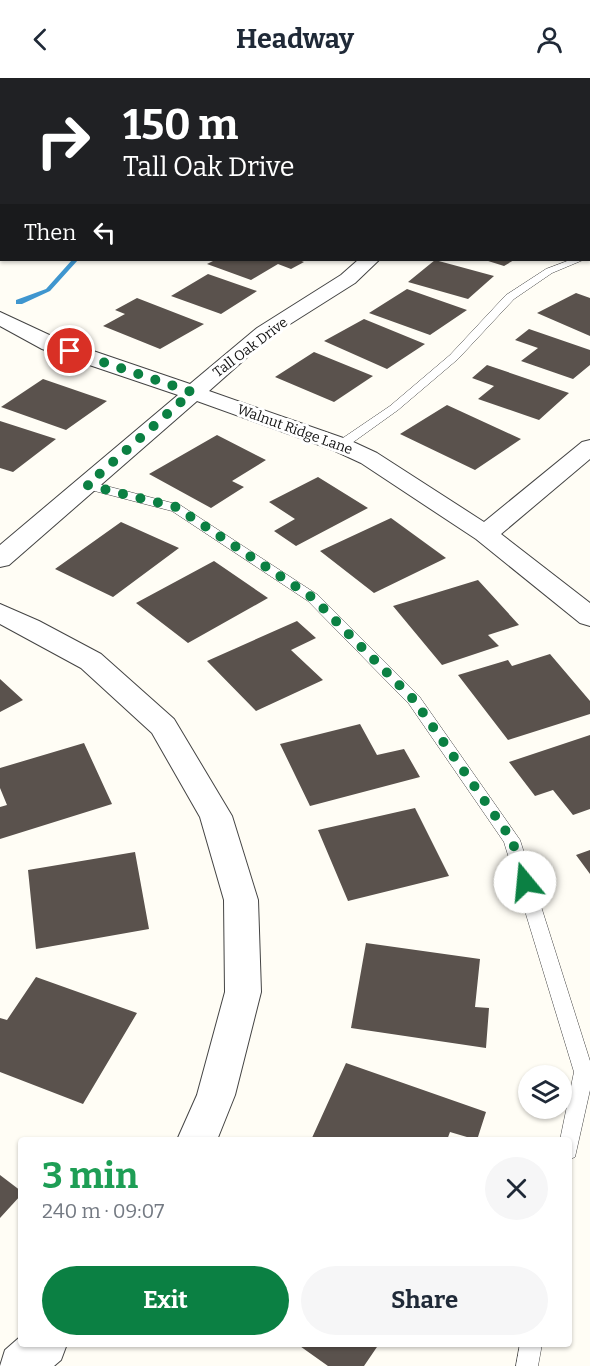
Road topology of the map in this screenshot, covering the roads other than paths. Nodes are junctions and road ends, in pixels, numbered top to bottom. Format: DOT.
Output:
graph roads {
  1 [pos="368,261"];
  2 [pos="575,261"];
  3 [pos="0,318"];
  4 [pos="192,392"];
  5 [pos="341,445"];
  6 [pos="590,447"];
  7 [pos="87,485"];
  8 [pos="485,534"];
  9 [pos="0,559"];
  10 [pos="0,613"];
  11 [pos="590,616"];
  12 [pos="198,1137"];
  13 [pos="571,1137"];
  14 [pos="42,1347"];
  15 [pos="530,1347"];
  16 [pos="21,1366"];
  17 [pos="527,1366"];
  1 -- 4 [label="street, Tall Oak Drive"];
  2 -- 5 [label="lane"];
  3 -- 4 [label="street, Walnut Ridge Lane"];
  4 -- 5 [label="street, Walnut Ridge Lane"];
  4 -- 7 [label="street, Tall Oak Drive"];
  5 -- 8 [label="street, Walnut Ridge Lane"];
  6 -- 8 [label="street"];
  7 -- 9 [label="street, Tall Oak Drive"];
  7 -- 13 [label="lane"];
  8 -- 11 [label="street, Walnut Ridge Lane"];
  10 -- 12 [label="street"];
  14 -- 16 [label="street"];
  15 -- 17 [label="lane"];
}
